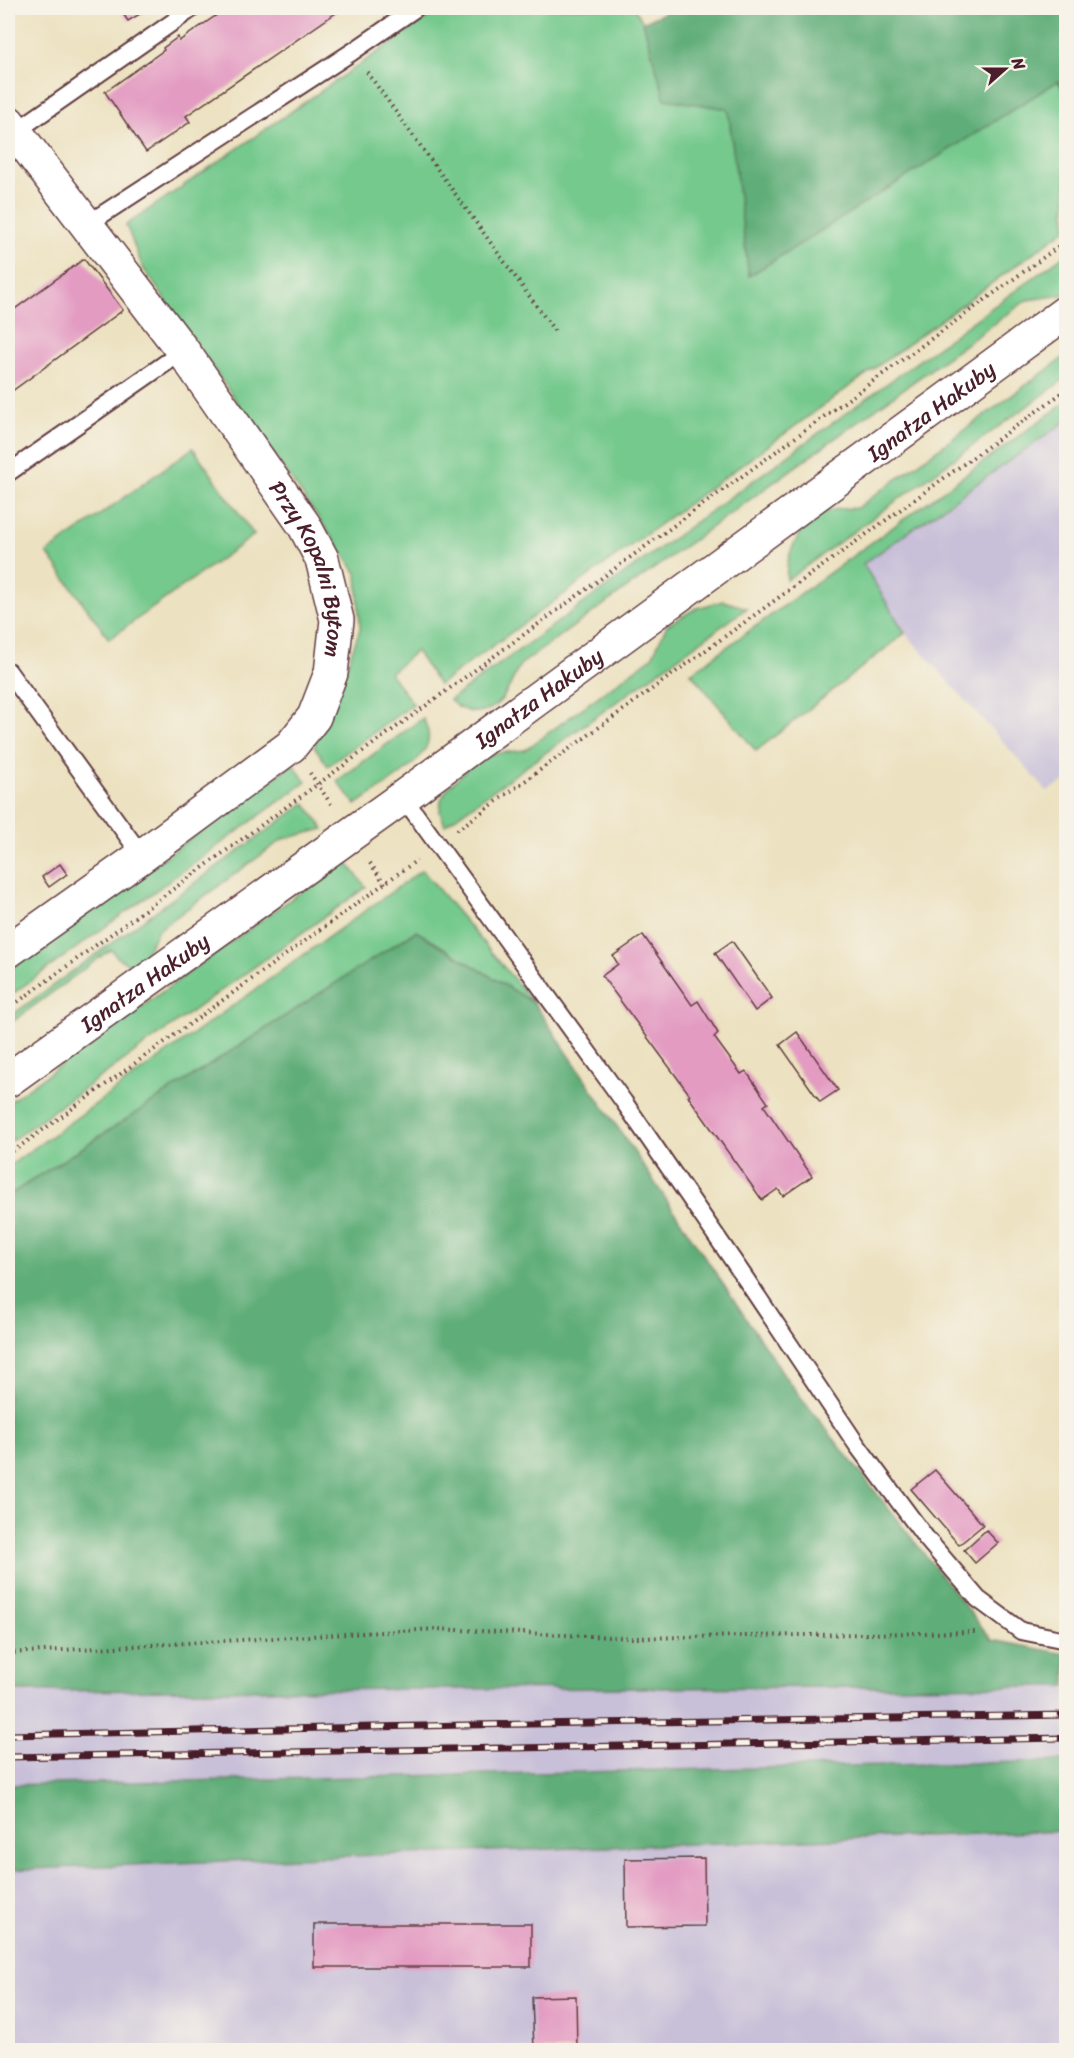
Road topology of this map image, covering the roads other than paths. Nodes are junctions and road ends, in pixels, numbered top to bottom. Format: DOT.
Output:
graph roads {
  1 [pos="193,8"];
  2 [pos="416,8"];
  3 [pos="10,130"];
  4 [pos="86,225"];
  5 [pos="1066,312"];
  6 [pos="183,351"];
  7 [pos="8,473"];
  8 [pos="8,671"];
  9 [pos="403,797"];
  10 [pos="142,856"];
  11 [pos="8,951"];
  12 [pos="8,1080"];
  13 [pos="1066,1640"];
  1 -- 3 [label="lane"];
  2 -- 4 [label="lane"];
  3 -- 4 [label="street, Przy Kopalni Bytom"];
  4 -- 6 [label="street, Przy Kopalni Bytom"];
  5 -- 9 [label="street, Ignatza Hakuby"];
  6 -- 7 [label="lane"];
  6 -- 10 [label="street, Przy Kopalni Bytom"];
  8 -- 10 [label="lane"];
  9 -- 12 [label="street, Ignatza Hakuby"];
  9 -- 13 [label="lane"];
  10 -- 11 [label="street, Przy Kopalni Bytom"];
}
